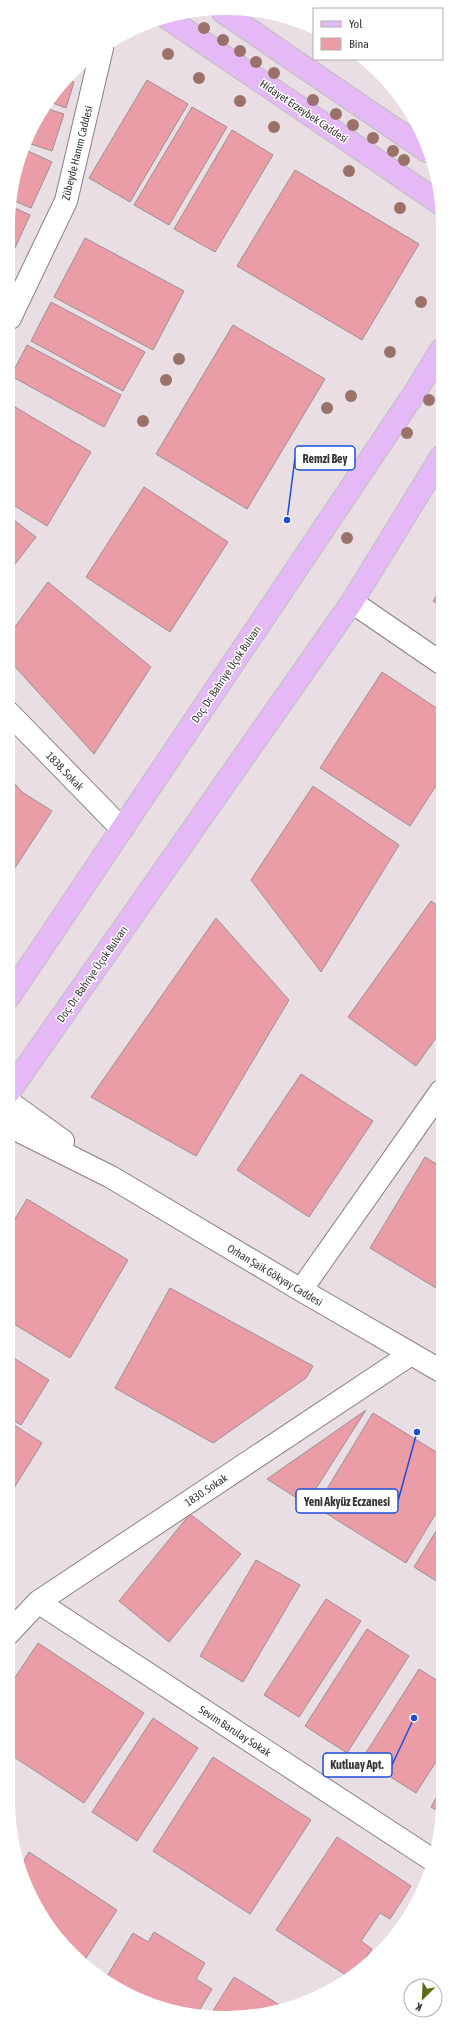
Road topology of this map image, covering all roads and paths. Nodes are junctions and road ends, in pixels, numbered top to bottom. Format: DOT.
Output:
graph roads {
  1 [pos="226,15"];
  2 [pos="173,22"];
  3 [pos="100,56"];
  4 [pos="421,147"];
  5 [pos="434,199"];
  6 [pos="15,308"];
  7 [pos="436,358"];
  8 [pos="436,465"];
  9 [pos="352,602"];
  10 [pos="436,661"];
  11 [pos="15,719"];
  12 [pos="122,829"];
  13 [pos="15,988"];
  14 [pos="15,1083"];
  15 [pos="436,1098"];
  16 [pos="15,1106"];
  17 [pos="15,1129"];
  18 [pos="111,1176"];
  19 [pos="301,1290"];
  20 [pos="411,1354"];
  21 [pos="436,1368"];
  22 [pos="38,1602"];
  23 [pos="15,1627"];
  24 [pos="428,1857"];
  1 -- 4 [label="main road"];
  2 -- 5 [label="main road, Hidayet Erzeybek Caddesi"];
  3 -- 6 [label="street, Zübeyde Hanım Caddesi"];
  7 -- 12 [label="main road, Doç. Dr. Bahriye Üçok Bulvarı"];
  8 -- 9 [label="main road, Doç. Dr. Bahriye Üçok Bulvarı"];
  9 -- 10 [label="street"];
  9 -- 14 [label="main road, Doç. Dr. Bahriye Üçok Bulvarı"];
  11 -- 12 [label="street, 1838. Sokak"];
  12 -- 13 [label="main road, Doç. Dr. Bahriye Üçok Bulvarı"];
  15 -- 19 [label="street"];
  16 -- 18 [label="street, Orhan Şaik Gökyay Caddesi"];
  17 -- 18 [label="street, Orhan Şaik Gökyay Caddesi"];
  18 -- 19 [label="street, Orhan Şaik Gökyay Caddesi"];
  19 -- 20 [label="street, Orhan Şaik Gökyay Caddesi"];
  20 -- 21 [label="street, Orhan Şaik Gökyay Caddesi"];
  20 -- 22 [label="street, 1830. Sokak"];
  22 -- 23 [label="street, 1830. Sokak"];
  22 -- 24 [label="street, Sevim Barulay Sokak"];
}
